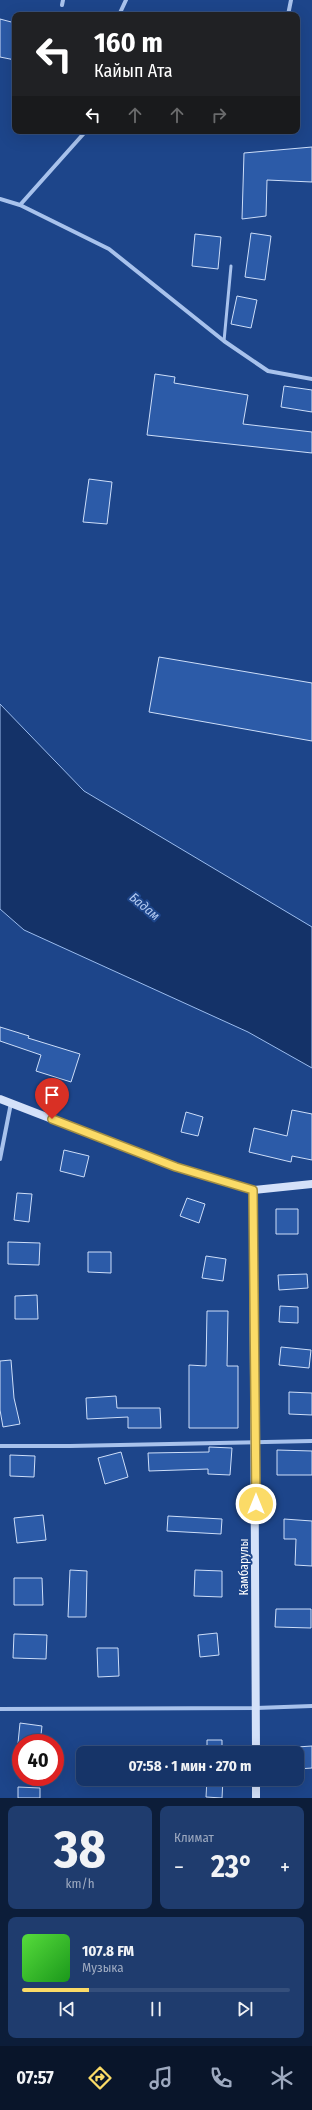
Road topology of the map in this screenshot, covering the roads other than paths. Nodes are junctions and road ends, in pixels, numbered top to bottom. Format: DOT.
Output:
graph roads {
  1 [pos="126,0"];
  2 [pos="291,0"];
  3 [pos="120,12"];
  4 [pos="289,12"];
  5 [pos="83,134"];
  6 [pos="0,199"];
  7 [pos="20,205"];
  8 [pos="231,266"];
  9 [pos="224,341"];
  10 [pos="312,379"];
  11 [pos="0,1099"];
  12 [pos="11,1103"];
  13 [pos="0,1159"];
  14 [pos="312,1184"];
  15 [pos="253,1190"];
  16 [pos="312,1440"];
  17 [pos="255,1442"];
  18 [pos="0,1446"];
  19 [pos="312,1706"];
  20 [pos="256,1708"];
  21 [pos="0,1709"];
  22 [pos="256,1746"];
  23 [pos="256,1786"];
  24 [pos="256,1798"];
  1 -- 3 [label="street"];
  2 -- 4 [label="street"];
  5 -- 7 [label="street"];
  6 -- 7 [label="street"];
  7 -- 9 [label="street"];
  8 -- 9 [label="lane"];
  9 -- 10 [label="street"];
  11 -- 12 [label="street"];
  12 -- 13 [label="street"];
  12 -- 15 [label="street"];
  14 -- 15 [label="street"];
  15 -- 17 [label="street, Камбарулы"];
  16 -- 17 [label="street"];
  17 -- 18 [label="street"];
  17 -- 20 [label="street, Камбарулы"];
  19 -- 20 [label="street"];
  20 -- 21 [label="street"];
  20 -- 22 [label="street, Камбарулы"];
  23 -- 24 [label="street"];
}
